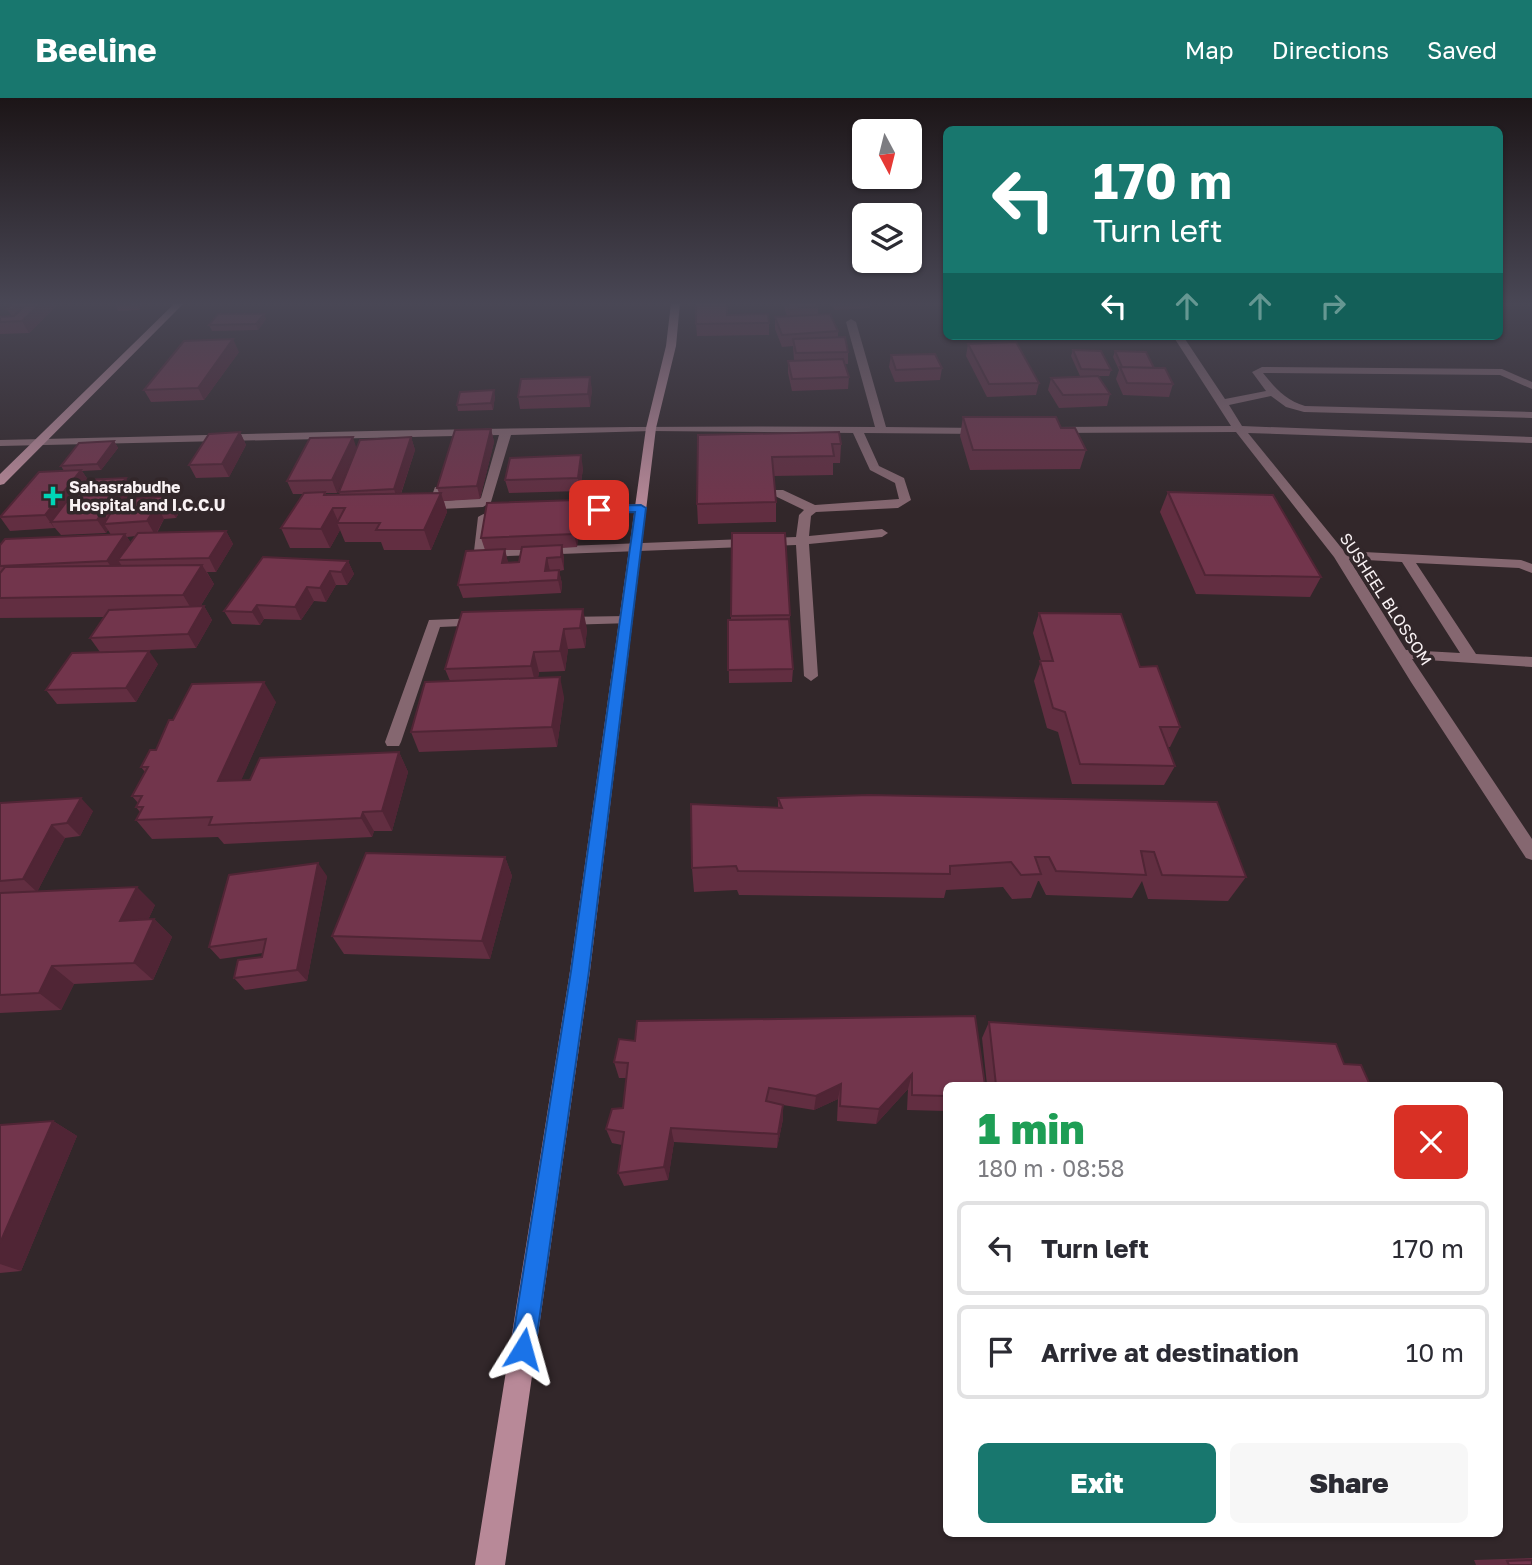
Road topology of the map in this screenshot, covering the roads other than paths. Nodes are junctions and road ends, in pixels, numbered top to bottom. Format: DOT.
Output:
graph roads {
  1 [pos="111,371"];
  2 [pos="665,371"];
  3 [pos="865,371"];
  4 [pos="1202,371"];
  5 [pos="1260,371"];
  6 [pos="1437,371"];
  7 [pos="1532,386"];
  8 [pos="1273,393"];
  9 [pos="1223,403"];
  10 [pos="1532,415"];
  11 [pos="651,428"];
  12 [pos="1239,429"];
  13 [pos="1034,430"];
  14 [pos="506,431"];
  15 [pos="858,431"];
  16 [pos="992,431"];
  17 [pos="883,432"];
  18 [pos="1532,440"];
  19 [pos="0,443"];
  20 [pos="38,443"];
  21 [pos="444,476"];
  22 [pos="0,481"];
  23 [pos="779,493"];
  24 [pos="641,508"];
  25 [pos="813,509"];
  26 [pos="881,533"];
  27 [pos="802,541"];
  28 [pos="636,547"];
  29 [pos="1340,555"];
  30 [pos="1406,558"];
  31 [pos="1532,569"];
  32 [pos="627,620"];
  33 [pos="545,621"];
  34 [pos="490,622"];
  35 [pos="1401,654"];
  36 [pos="1471,658"];
  37 [pos="1532,662"];
  38 [pos="811,676"];
  39 [pos="393,743"];
  40 [pos="1532,853"];
  41 [pos="490,1565"];
  1 -- 20 [label="main road"];
  2 -- 11 [label="main road"];
  3 -- 17 [label="street"];
  4 -- 9 [label="street, SUSHEEL BLOSSOM"];
  5 -- 8 [label="street"];
  6 -- 7 [label="street"];
  8 -- 9 [label="street"];
  8 -- 10 [label="street"];
  9 -- 12 [label="street, SUSHEEL BLOSSOM"];
  11 -- 14 [label="street"];
  11 -- 15 [label="street"];
  11 -- 24 [label="main road"];
  12 -- 13 [label="street"];
  12 -- 18 [label="street"];
  12 -- 29 [label="street, SUSHEEL BLOSSOM"];
  14 -- 20 [label="street"];
  14 -- 21 [label="street"];
  15 -- 17 [label="street"];
  15 -- 25 [label="street"];
  16 -- 17 [label="street"];
  19 -- 20 [label="street"];
  20 -- 22 [label="main road"];
  23 -- 25 [label="street"];
  24 -- 28 [label="main road"];
  24 -- 28 [label="street"];
  25 -- 27 [label="street"];
  26 -- 27 [label="street"];
  27 -- 28 [label="street"];
  27 -- 38 [label="street"];
  28 -- 32 [label="main road"];
  29 -- 30 [label="street"];
  29 -- 35 [label="street, SUSHEEL BLOSSOM"];
  30 -- 31 [label="street"];
  30 -- 36 [label="street"];
  32 -- 33 [label="street"];
  32 -- 41 [label="main road"];
  34 -- 39 [label="street"];
  35 -- 36 [label="street"];
  35 -- 40 [label="street, SUSHEEL BLOSSOM"];
  36 -- 37 [label="street"];
}
